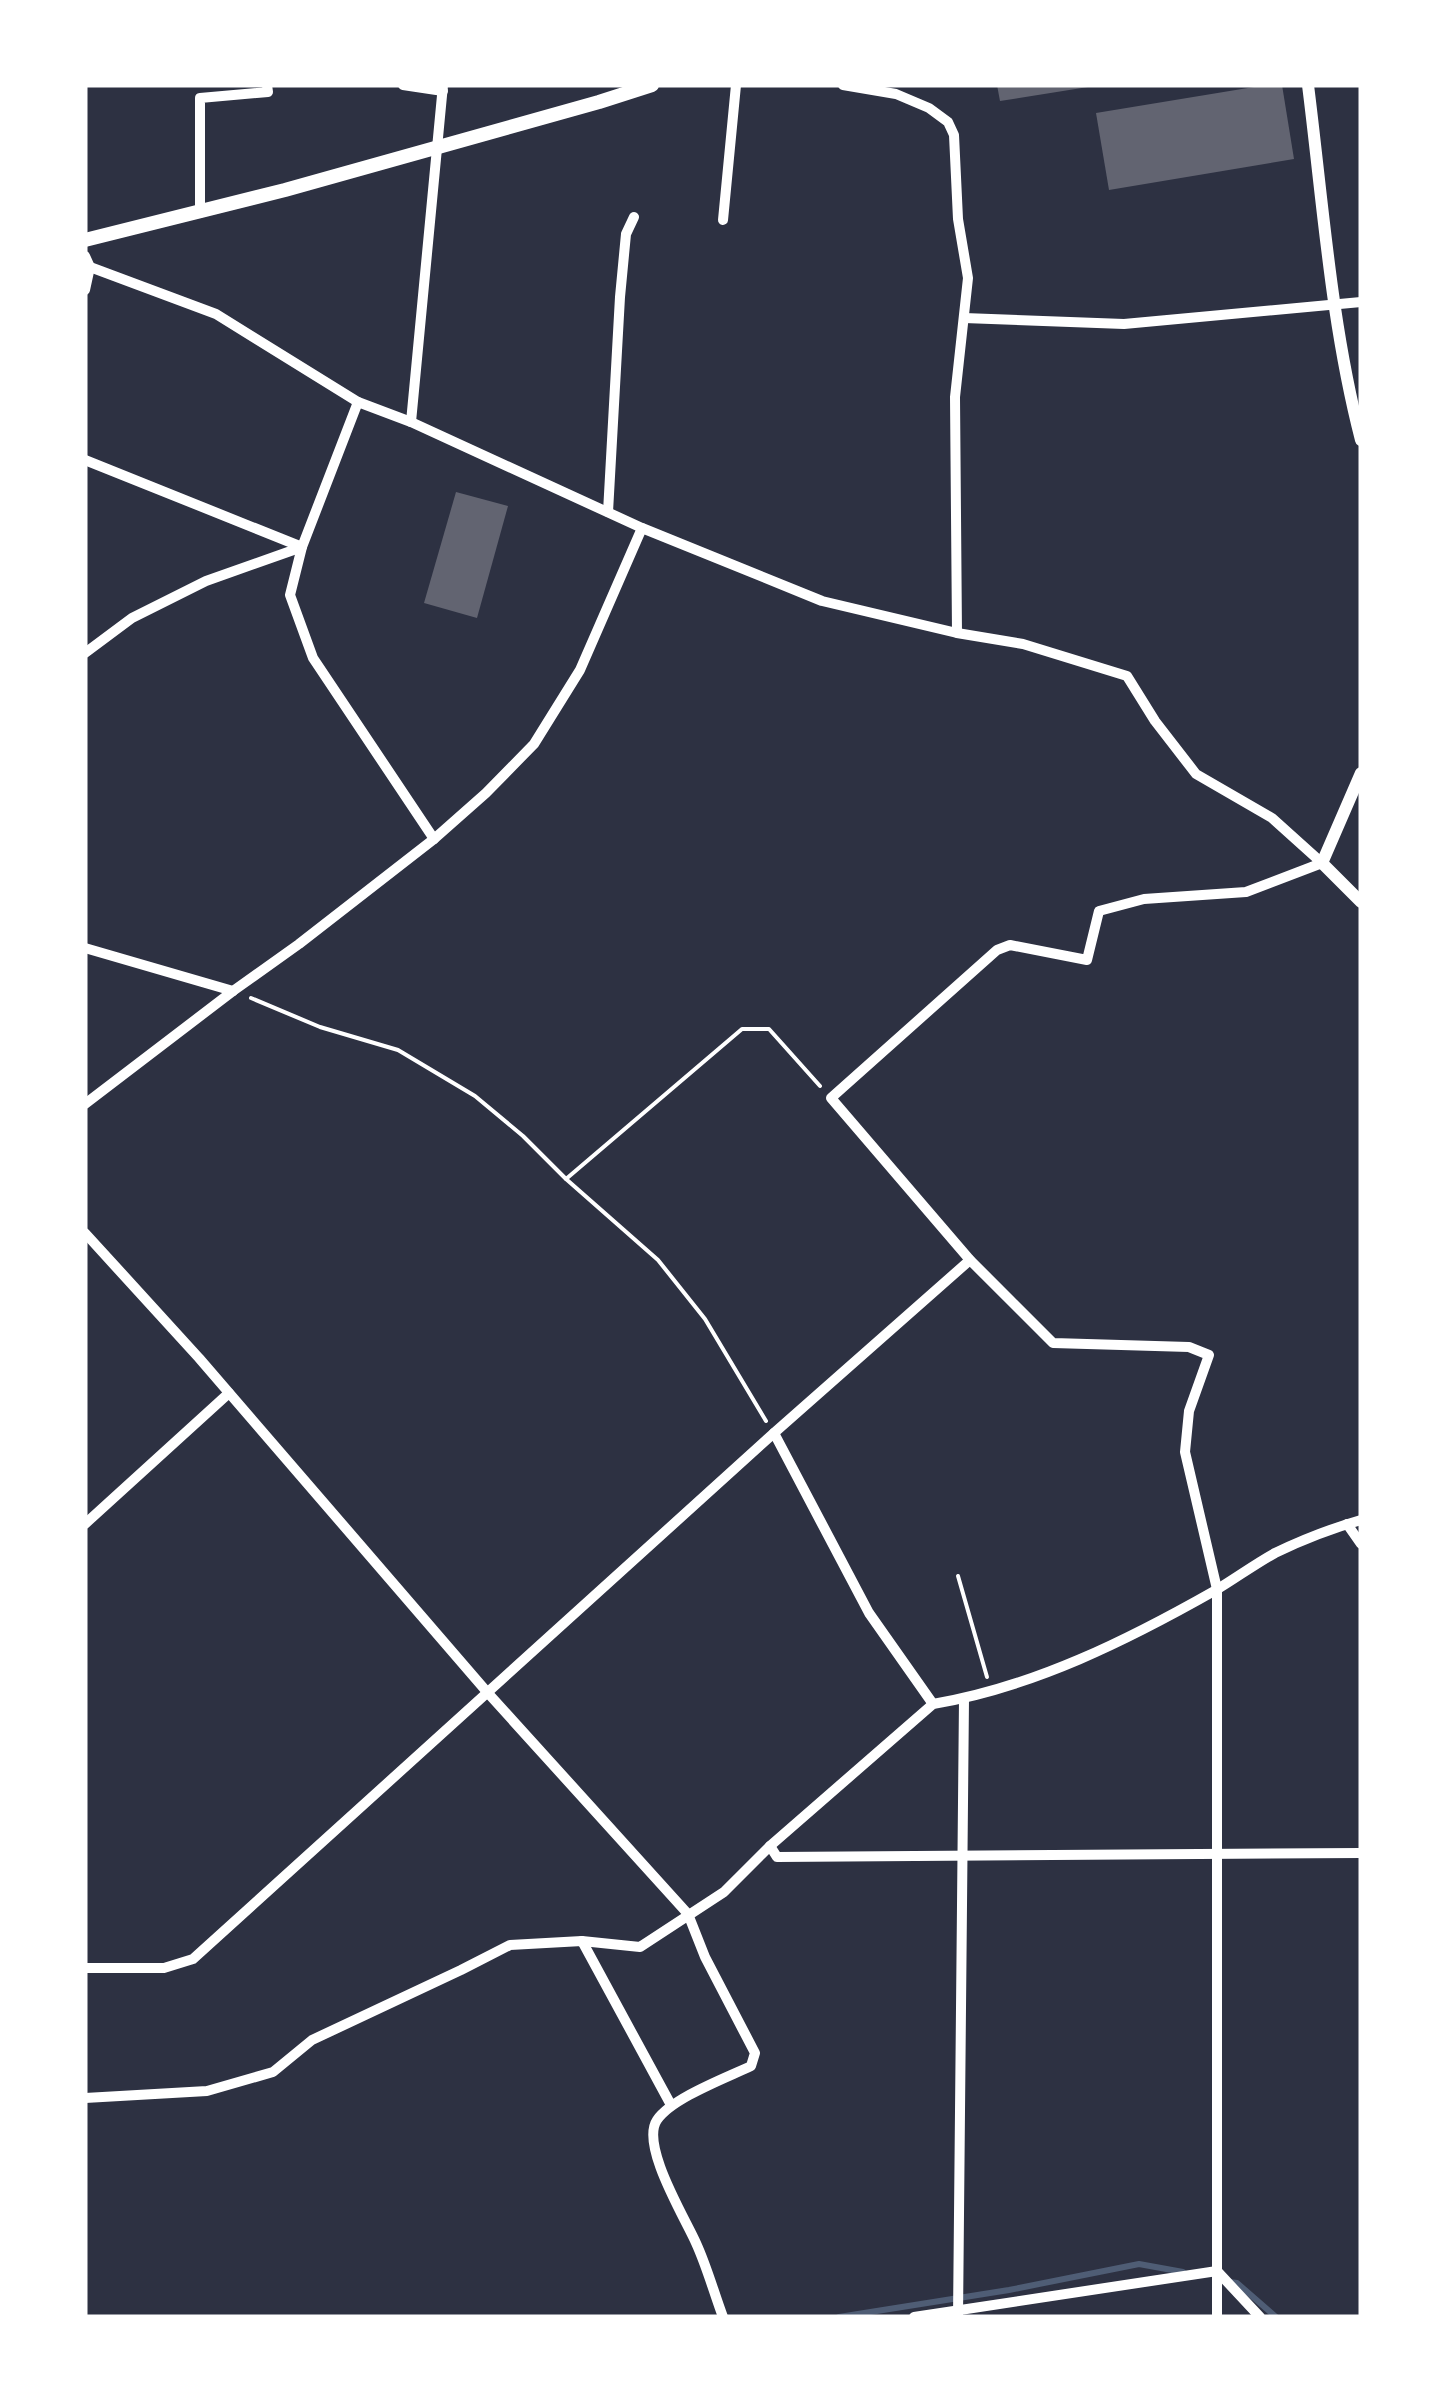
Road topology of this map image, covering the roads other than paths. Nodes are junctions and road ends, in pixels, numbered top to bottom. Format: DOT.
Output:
graph roads {
  1 [pos="268,85"];
  2 [pos="403,85"];
  3 [pos="652,85"];
  4 [pos="736,85"];
  5 [pos="843,85"];
  6 [pos="1308,85"];
  7 [pos="443,88"];
  8 [pos="438,147"];
  9 [pos="200,213"];
  10 [pos="634,218"];
  11 [pos="724,220"];
  12 [pos="85,240"];
  13 [pos="88,262"];
  14 [pos="85,290"];
  15 [pos="1361,302"];
  16 [pos="1333,305"];
  17 [pos="964,318"];
  18 [pos="358,402"];
  19 [pos="411,422"];
  20 [pos="1361,440"];
  21 [pos="85,460"];
  22 [pos="608,512"];
  23 [pos="642,528"];
  24 [pos="302,548"];
  25 [pos="956,633"];
  26 [pos="85,652"];
  27 [pos="1361,772"];
  28 [pos="434,838"];
  29 [pos="1322,862"];
  30 [pos="1361,902"];
  31 [pos="85,948"];
  32 [pos="233,991"];
  33 [pos="85,1104"];
  34 [pos="85,1233"];
  35 [pos="970,1260"];
  36 [pos="228,1392"];
  37 [pos="774,1434"];
  38 [pos="1361,1520"];
  39 [pos="85,1524"];
  40 [pos="1347,1524"];
  41 [pos="1361,1544"];
  42 [pos="1217,1589"];
  43 [pos="487,1692"];
  44 [pos="964,1698"];
  45 [pos="933,1704"];
  46 [pos="770,1846"];
  47 [pos="1361,1853"];
  48 [pos="961,1854"];
  49 [pos="1217,1855"];
  50 [pos="688,1914"];
  51 [pos="582,1941"];
  52 [pos="85,1968"];
  53 [pos="85,2098"];
  54 [pos="671,2104"];
  55 [pos="1217,2272"];
  56 [pos="958,2313"];
  57 [pos="723,2317"];
  58 [pos="914,2317"];
  59 [pos="1217,2317"];
  60 [pos="1260,2317"];
  1 -- 9 [label="street"];
  2 -- 7 [label="street"];
  3 -- 8 [label="main road"];
  4 -- 11 [label="street"];
  5 -- 17 [label="street"];
  6 -- 16 [label="street"];
  7 -- 8 [label="street"];
  8 -- 9 [label="main road"];
  8 -- 19 [label="street"];
  9 -- 12 [label="main road"];
  10 -- 22 [label="street"];
  13 -- 14 [label="street"];
  13 -- 18 [label="street"];
  15 -- 16 [label="street"];
  16 -- 17 [label="street"];
  16 -- 20 [label="street"];
  17 -- 25 [label="street"];
  18 -- 19 [label="street"];
  18 -- 24 [label="street"];
  19 -- 22 [label="street"];
  21 -- 24 [label="street"];
  22 -- 23 [label="street"];
  23 -- 25 [label="street"];
  23 -- 28 [label="street"];
  24 -- 26 [label="street"];
  24 -- 28 [label="street"];
  25 -- 29 [label="street"];
  27 -- 29 [label="street"];
  28 -- 32 [label="street"];
  29 -- 30 [label="street"];
  29 -- 35 [label="street"];
  31 -- 32 [label="street"];
  32 -- 33 [label="street"];
  34 -- 36 [label="street"];
  35 -- 37 [label="street"];
  35 -- 42 [label="street"];
  36 -- 39 [label="street"];
  36 -- 43 [label="street"];
  37 -- 43 [label="street"];
  37 -- 45 [label="street"];
  38 -- 40 [label="street"];
  40 -- 41 [label="street"];
  40 -- 42 [label="street"];
  42 -- 44 [label="street"];
  42 -- 49 [label="street"];
  43 -- 50 [label="street"];
  43 -- 52 [label="street"];
  44 -- 45 [label="street"];
  44 -- 48 [label="street"];
  45 -- 46 [label="street"];
  46 -- 48 [label="street"];
  46 -- 50 [label="street"];
  47 -- 49 [label="street"];
  48 -- 49 [label="street"];
  48 -- 56 [label="street"];
  49 -- 55 [label="street"];
  50 -- 51 [label="street"];
  50 -- 54 [label="street"];
  51 -- 53 [label="street"];
  51 -- 54 [label="street"];
  54 -- 57 [label="street"];
  55 -- 56 [label="street"];
  55 -- 59 [label="street"];
  55 -- 60 [label="street"];
  56 -- 58 [label="street"];
}
